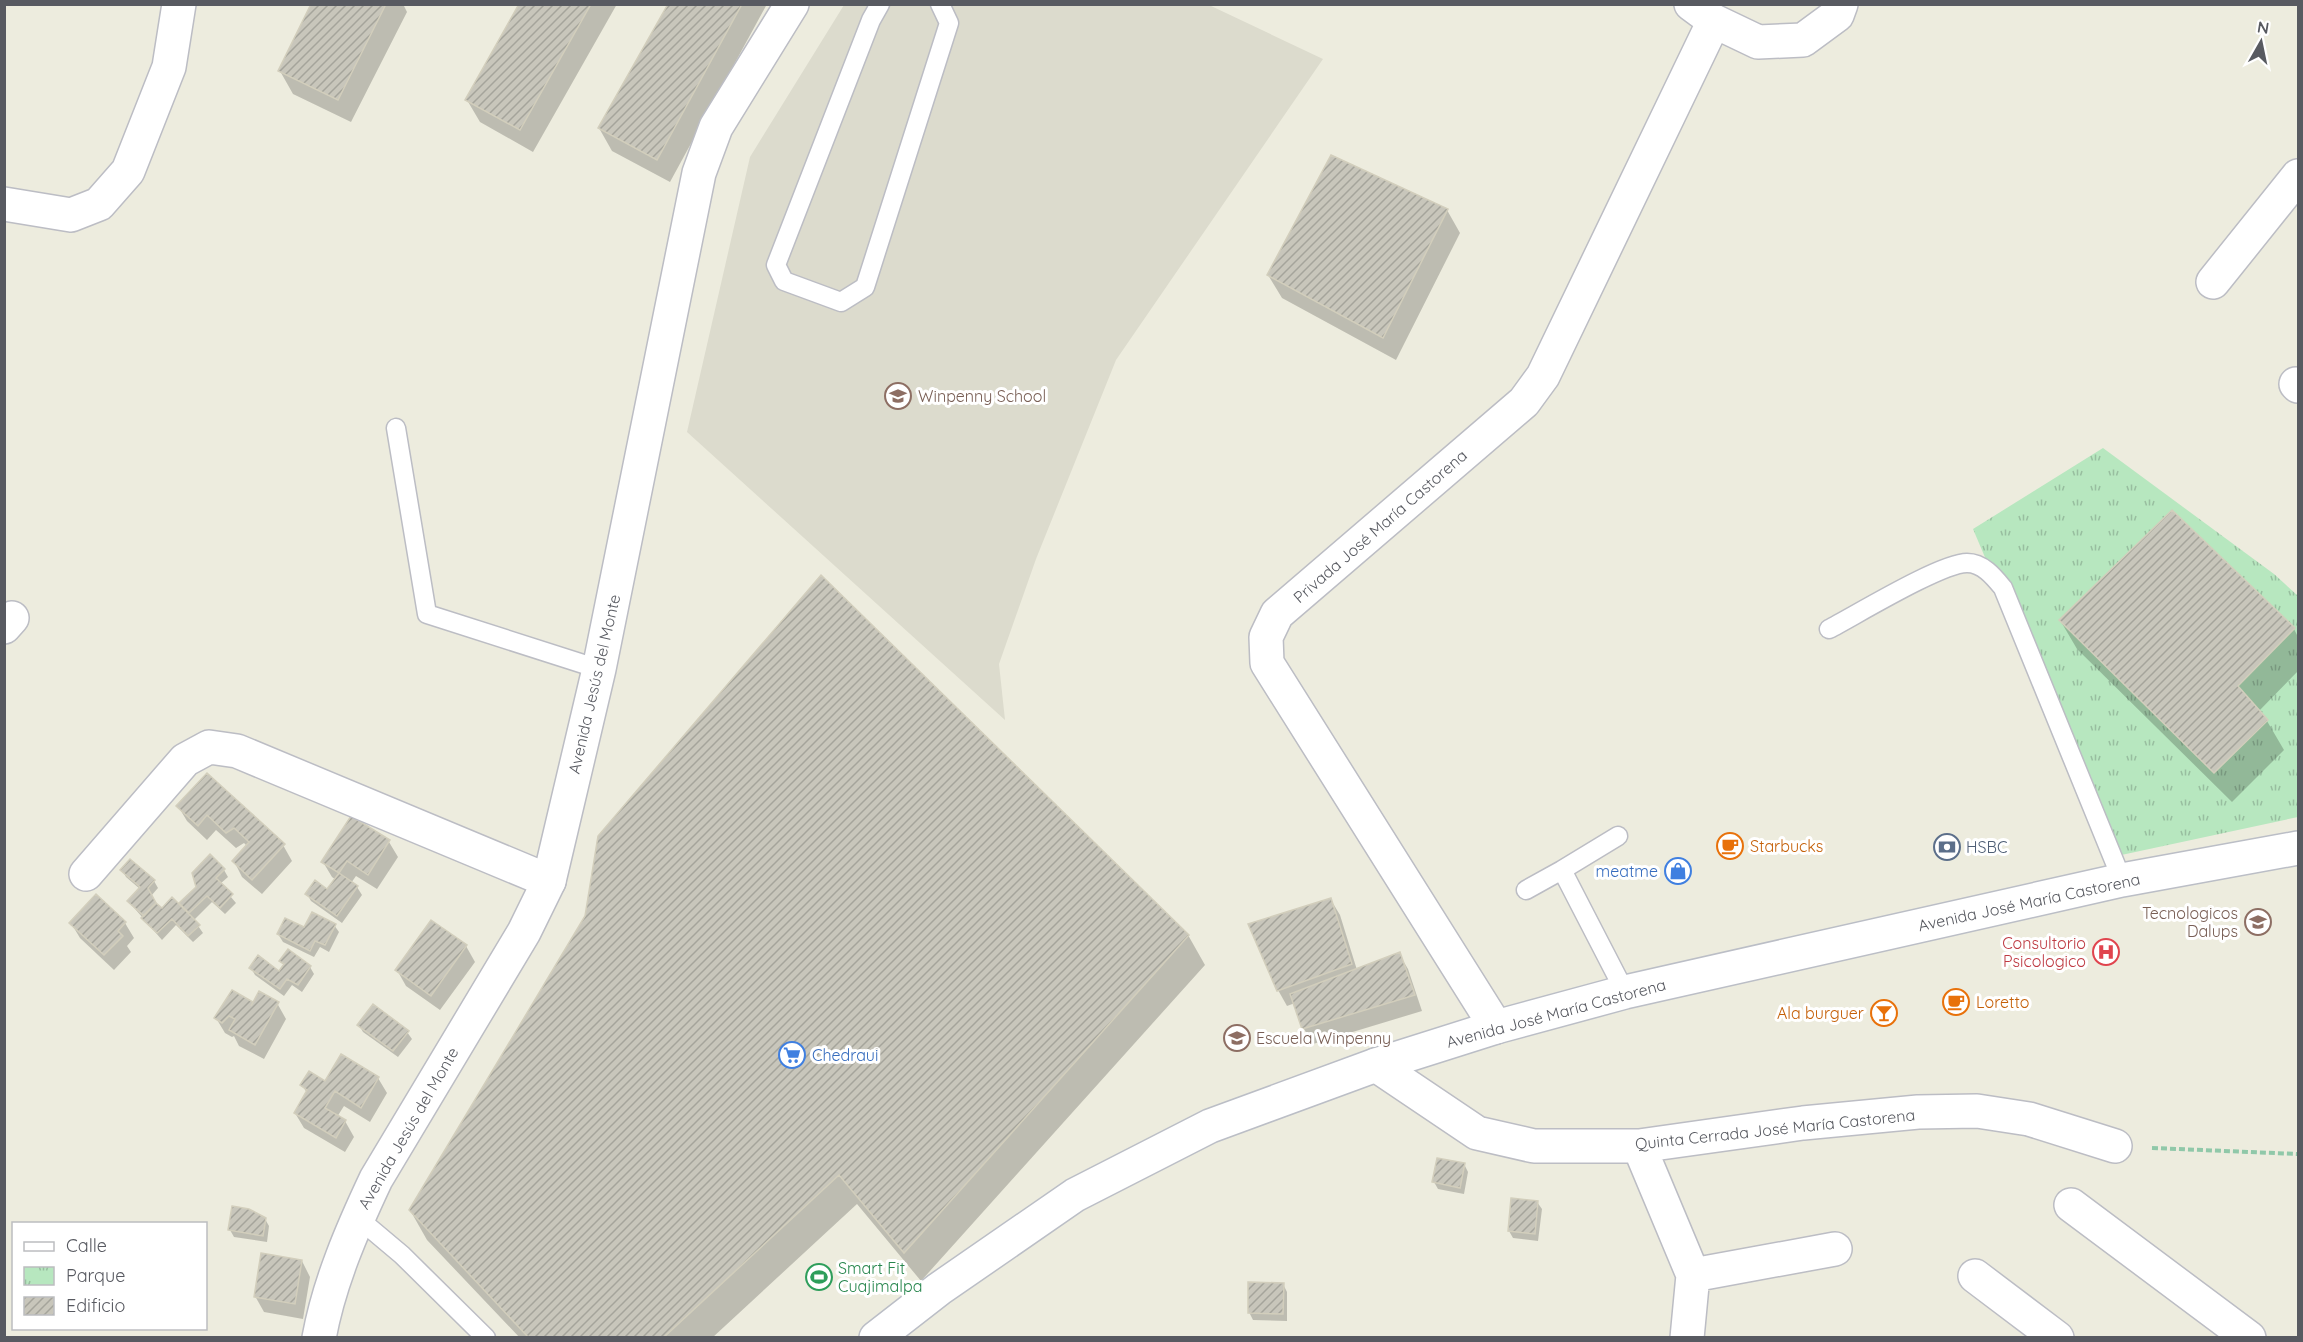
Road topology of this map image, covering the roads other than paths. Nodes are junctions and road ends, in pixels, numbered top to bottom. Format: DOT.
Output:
graph roads {
  1 [pos="179,4"];
  2 [pos="792,4"];
  3 [pos="880,4"];
  4 [pos="940,4"];
  5 [pos="1841,4"];
  6 [pos="1702,13"];
  7 [pos="2298,176"];
  8 [pos="4,204"];
  9 [pos="2213,282"];
  10 [pos="396,428"];
  11 [pos="1829,629"];
  12 [pos="599,669"];
  13 [pos="1618,836"];
  14 [pos="2298,848"];
  15 [pos="1562,870"];
  16 [pos="86,874"];
  17 [pos="2122,880"];
  18 [pos="549,881"];
  19 [pos="1526,890"];
  20 [pos="1625,992"];
  21 [pos="1496,1027"];
  22 [pos="1376,1065"];
  23 [pos="1639,1146"];
  24 [pos="2115,1146"];
  25 [pos="2071,1205"];
  26 [pos="358,1218"];
  27 [pos="1835,1250"];
  28 [pos="1693,1275"];
  29 [pos="1975,1276"];
  30 [pos="319,1338"];
  31 [pos="486,1338"];
  32 [pos="876,1338"];
  33 [pos="1687,1338"];
  34 [pos="2057,1338"];
  35 [pos="2249,1338"];
  1 -- 8 [label="street"];
  2 -- 12 [label="street, Avenida Jesús del Monte"];
  3 -- 4 [label="lane"];
  5 -- 6 [label="street, Privada José María Castorena"];
  6 -- 21 [label="street, Privada José María Castorena"];
  7 -- 9 [label="street"];
  10 -- 12 [label="lane"];
  11 -- 17 [label="lane"];
  12 -- 18 [label="street, Avenida Jesús del Monte"];
  13 -- 15 [label="lane"];
  14 -- 17 [label="street, Avenida José María Castorena"];
  15 -- 19 [label="lane"];
  15 -- 20 [label="lane"];
  16 -- 18 [label="street"];
  17 -- 20 [label="street, Avenida José María Castorena"];
  18 -- 26 [label="street, Avenida Jesús del Monte"];
  20 -- 21 [label="street, Avenida José María Castorena"];
  21 -- 22 [label="street, Avenida José María Castorena"];
  22 -- 23 [label="street, Quinta Cerrada José María Castorena"];
  22 -- 32 [label="street, Avenida José María Castorena"];
  23 -- 24 [label="street, Quinta Cerrada José María Castorena"];
  23 -- 28 [label="street"];
  25 -- 35 [label="street"];
  26 -- 30 [label="street, Avenida Jesús del Monte"];
  26 -- 31 [label="lane"];
  27 -- 28 [label="street"];
  28 -- 33 [label="street"];
  29 -- 34 [label="street"];
}
